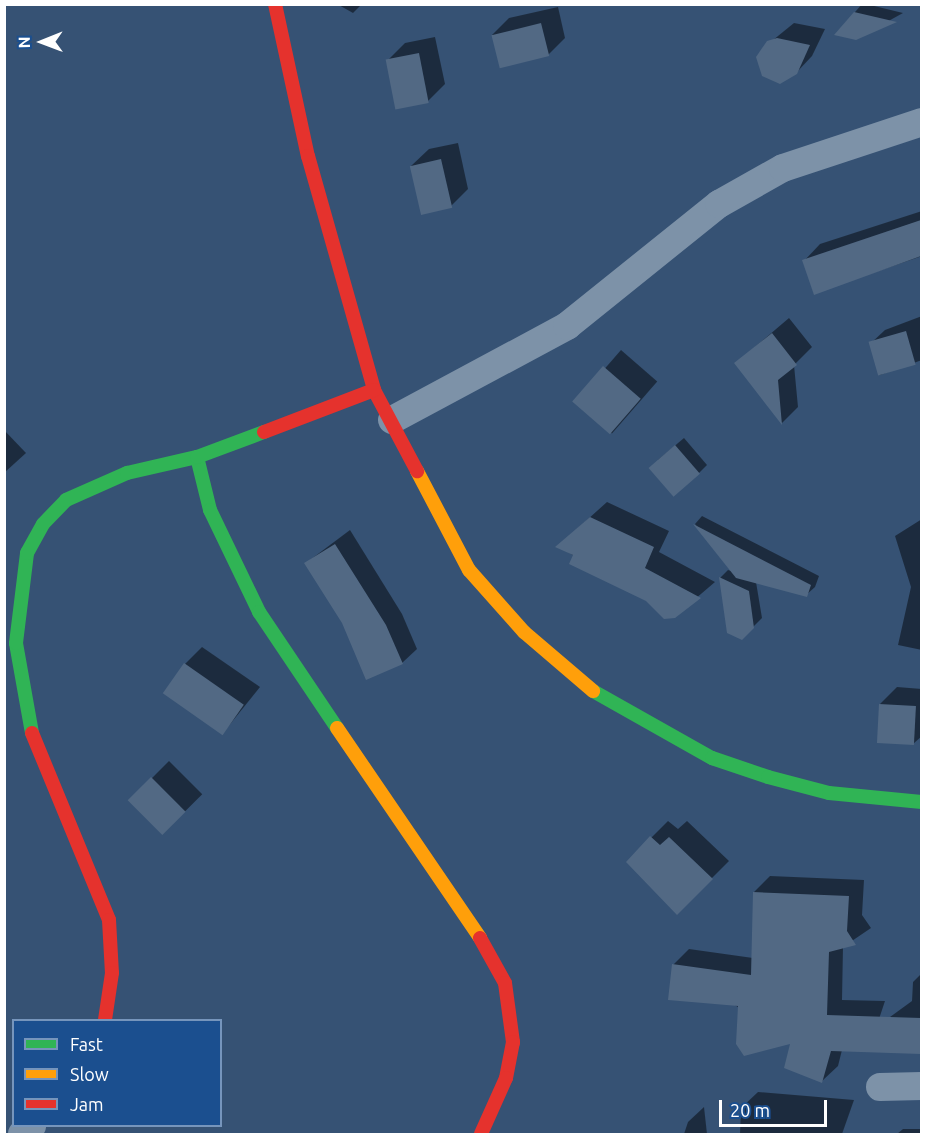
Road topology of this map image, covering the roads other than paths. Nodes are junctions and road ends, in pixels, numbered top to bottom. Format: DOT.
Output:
graph roads {
  1 [pos="275,4"];
  2 [pos="921,122"];
  3 [pos="374,390"];
  4 [pos="392,420"];
  5 [pos="197,457"];
  6 [pos="921,802"];
  7 [pos="105,1019"];
  8 [pos="880,1086"];
  9 [pos="921,1086"];
  10 [pos="482,1134"];
  1 -- 3 [label="street"];
  2 -- 4 [label="street"];
  3 -- 4 [label="street"];
  3 -- 5 [label="street"];
  4 -- 6 [label="street"];
  5 -- 7 [label="street"];
  5 -- 10 [label="street"];
  8 -- 9 [label="street"];
}
